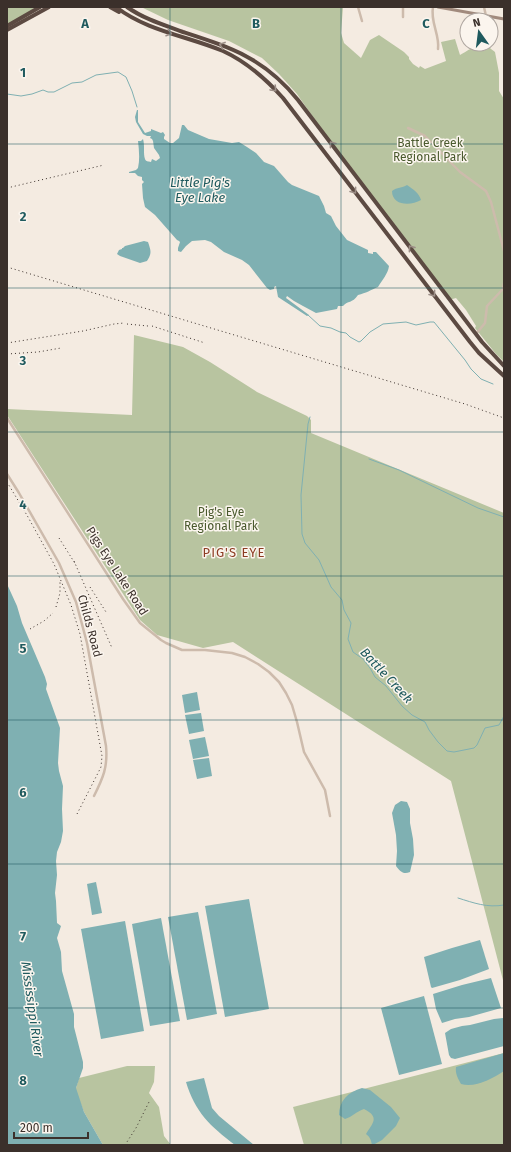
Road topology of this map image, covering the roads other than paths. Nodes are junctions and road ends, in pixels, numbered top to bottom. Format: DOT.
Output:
graph roads {
  1 [pos="40,7"];
  2 [pos="48,7"];
  3 [pos="52,7"];
  4 [pos="110,7"];
  5 [pos="116,7"];
  6 [pos="127,7"];
  7 [pos="358,7"];
  8 [pos="404,7"];
  9 [pos="433,7"];
  10 [pos="438,7"];
  11 [pos="465,12"];
  12 [pos="38,13"];
  13 [pos="403,17"];
  14 [pos="133,18"];
  15 [pos="362,21"];
  16 [pos="7,26"];
  17 [pos="7,30"];
  18 [pos="438,49"];
  19 [pos="408,128"];
  20 [pos="504,251"];
  21 [pos="504,284"];
  22 [pos="476,334"];
  23 [pos="504,366"];
  24 [pos="504,376"];
  25 [pos="7,418"];
  26 [pos="7,474"];
  27 [pos="94,796"];
  28 [pos="330,816"];
  1 -- 16 [label="highway"];
  2 -- 12 [label="highway"];
  3 -- 12 [label="highway"];
  4 -- 14 [label="highway"];
  5 -- 14 [label="highway"];
  22 -- 6 [label="highway, one-way"];
  7 -- 15 [label="street"];
  8 -- 13 [label="street"];
  9 -- 18 [label="street"];
  10 -- 11 [label="street"];
  12 -- 17 [label="highway"];
  14 -- 24 [label="highway, one-way"];
  19 -- 20 [label="street"];
  21 -- 22 [label="street"];
  22 -- 23 [label="highway"];
  25 -- 28 [label="street, Pigs Eye Lake Road"];
  26 -- 27 [label="street, Childs Road"];
}
